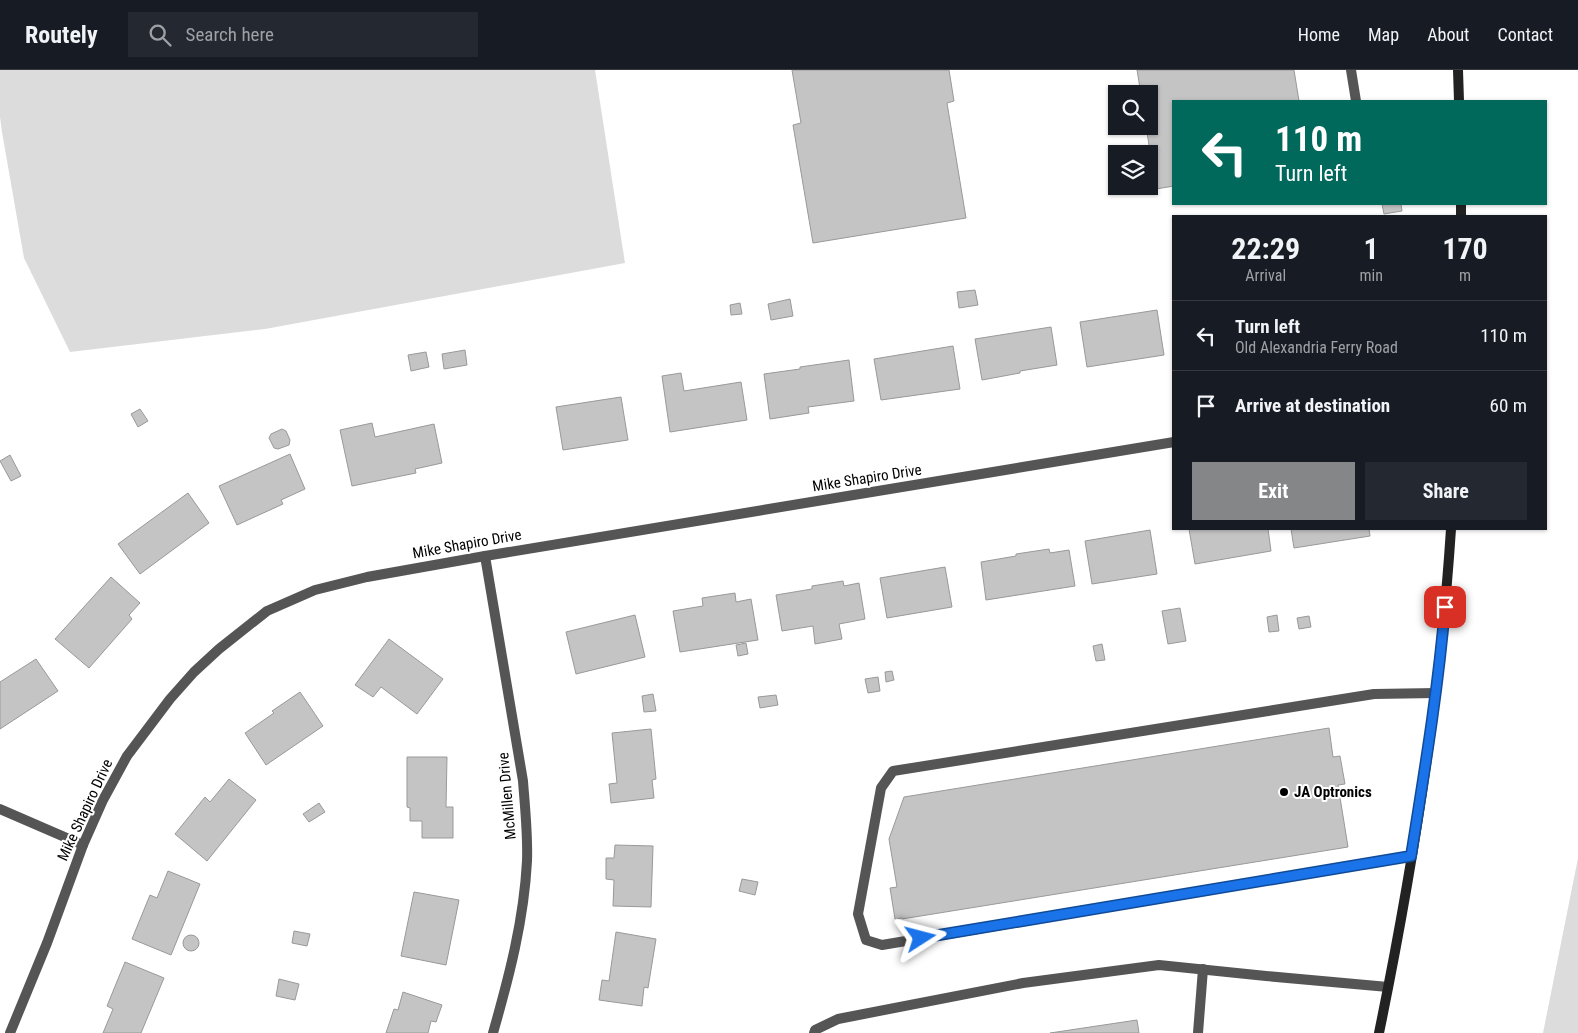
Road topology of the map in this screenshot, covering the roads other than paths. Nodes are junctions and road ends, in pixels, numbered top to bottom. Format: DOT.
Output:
graph roads {
  1 [pos="1351,70"];
  2 [pos="1458,70"];
  3 [pos="1356,100"];
  4 [pos="1459,100"];
  5 [pos="1172,442"];
  6 [pos="1451,530"];
  7 [pos="485,556"];
  8 [pos="1436,693"];
  9 [pos="0,809"];
  10 [pos="83,845"];
  11 [pos="1411,856"];
  12 [pos="1203,969"];
  13 [pos="1388,987"];
  14 [pos="10,1033"];
  15 [pos="493,1033"];
  16 [pos="814,1033"];
  17 [pos="1198,1033"];
  18 [pos="1379,1033"];
  1 -- 3 [label="street"];
  2 -- 4 [label="main road"];
  5 -- 7 [label="street, Mike Shapiro Drive"];
  6 -- 8 [label="main road"];
  7 -- 10 [label="street, Mike Shapiro Drive"];
  7 -- 15 [label="street, McMillen Drive"];
  8 -- 11 [label="main road"];
  8 -- 11 [label="street"];
  9 -- 10 [label="street"];
  10 -- 14 [label="street, Mike Shapiro Drive"];
  11 -- 13 [label="main road"];
  12 -- 13 [label="street"];
  12 -- 16 [label="street"];
  12 -- 17 [label="street"];
  13 -- 18 [label="main road"];
}
